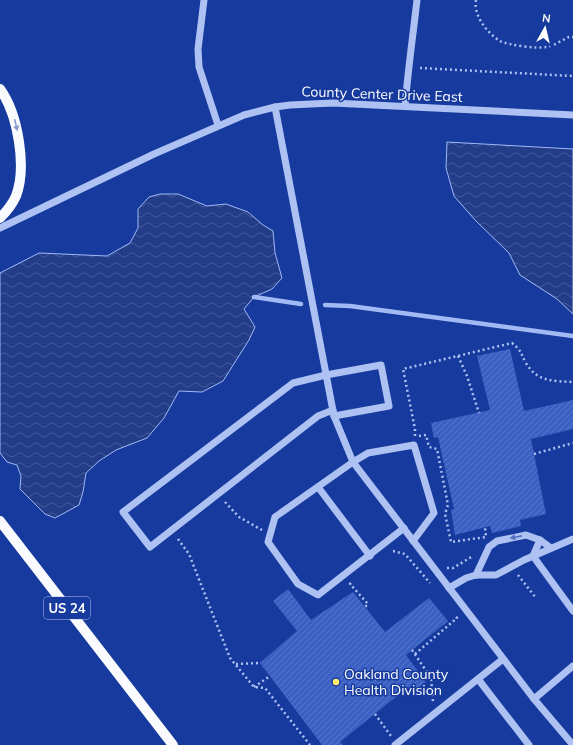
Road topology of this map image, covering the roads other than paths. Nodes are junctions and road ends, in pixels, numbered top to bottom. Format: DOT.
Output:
graph roads {
  1 [pos="204,0"];
  2 [pos="417,0"];
  3 [pos="0,89"];
  4 [pos="405,106"];
  5 [pos="275,107"];
  6 [pos="573,115"];
  7 [pos="218,125"];
  8 [pos="0,218"];
  9 [pos="0,228"];
  10 [pos="326,375"];
  11 [pos="333,413"];
  12 [pos="353,462"];
  13 [pos="318,487"];
  14 [pos="0,521"];
  15 [pos="404,528"];
  16 [pos="573,539"];
  17 [pos="540,540"];
  18 [pos="413,541"];
  19 [pos="551,548"];
  20 [pos="370,556"];
  21 [pos="533,556"];
  22 [pos="476,575"];
  23 [pos="449,588"];
  24 [pos="573,611"];
  25 [pos="504,659"];
  26 [pos="573,666"];
  27 [pos="478,679"];
  28 [pos="534,699"];
  29 [pos="573,744"];
  30 [pos="173,745"];
  31 [pos="395,745"];
  32 [pos="529,745"];
  1 -- 7 [label="street"];
  2 -- 4 [label="street"];
  3 -- 8 [label="main road, one-way"];
  4 -- 5 [label="street, County Center Drive East"];
  4 -- 6 [label="street, County Center Drive East"];
  5 -- 7 [label="street, County Center Drive East"];
  5 -- 10 [label="street"];
  7 -- 9 [label="street, County Center Drive East"];
  10 -- 11 [label="street"];
  10 -- 11 [label="street"];
  10 -- 11 [label="street"];
  11 -- 12 [label="street"];
  12 -- 13 [label="street"];
  12 -- 15 [label="street"];
  12 -- 18 [label="street"];
  13 -- 20 [label="street"];
  13 -- 20 [label="street"];
  14 -- 30 [label="main road, US 24"];
  15 -- 18 [label="street"];
  15 -- 20 [label="street"];
  16 -- 19 [label="street"];
  17 -- 19 [label="street"];
  17 -- 21 [label="street"];
  17 -- 22 [label="street, one-way"];
  18 -- 23 [label="street"];
  19 -- 21 [label="street"];
  21 -- 22 [label="street"];
  21 -- 24 [label="street"];
  22 -- 23 [label="street"];
  23 -- 25 [label="street"];
  25 -- 27 [label="street"];
  25 -- 28 [label="street"];
  26 -- 28 [label="street"];
  27 -- 31 [label="street"];
  27 -- 32 [label="street"];
  28 -- 29 [label="street"];
}
